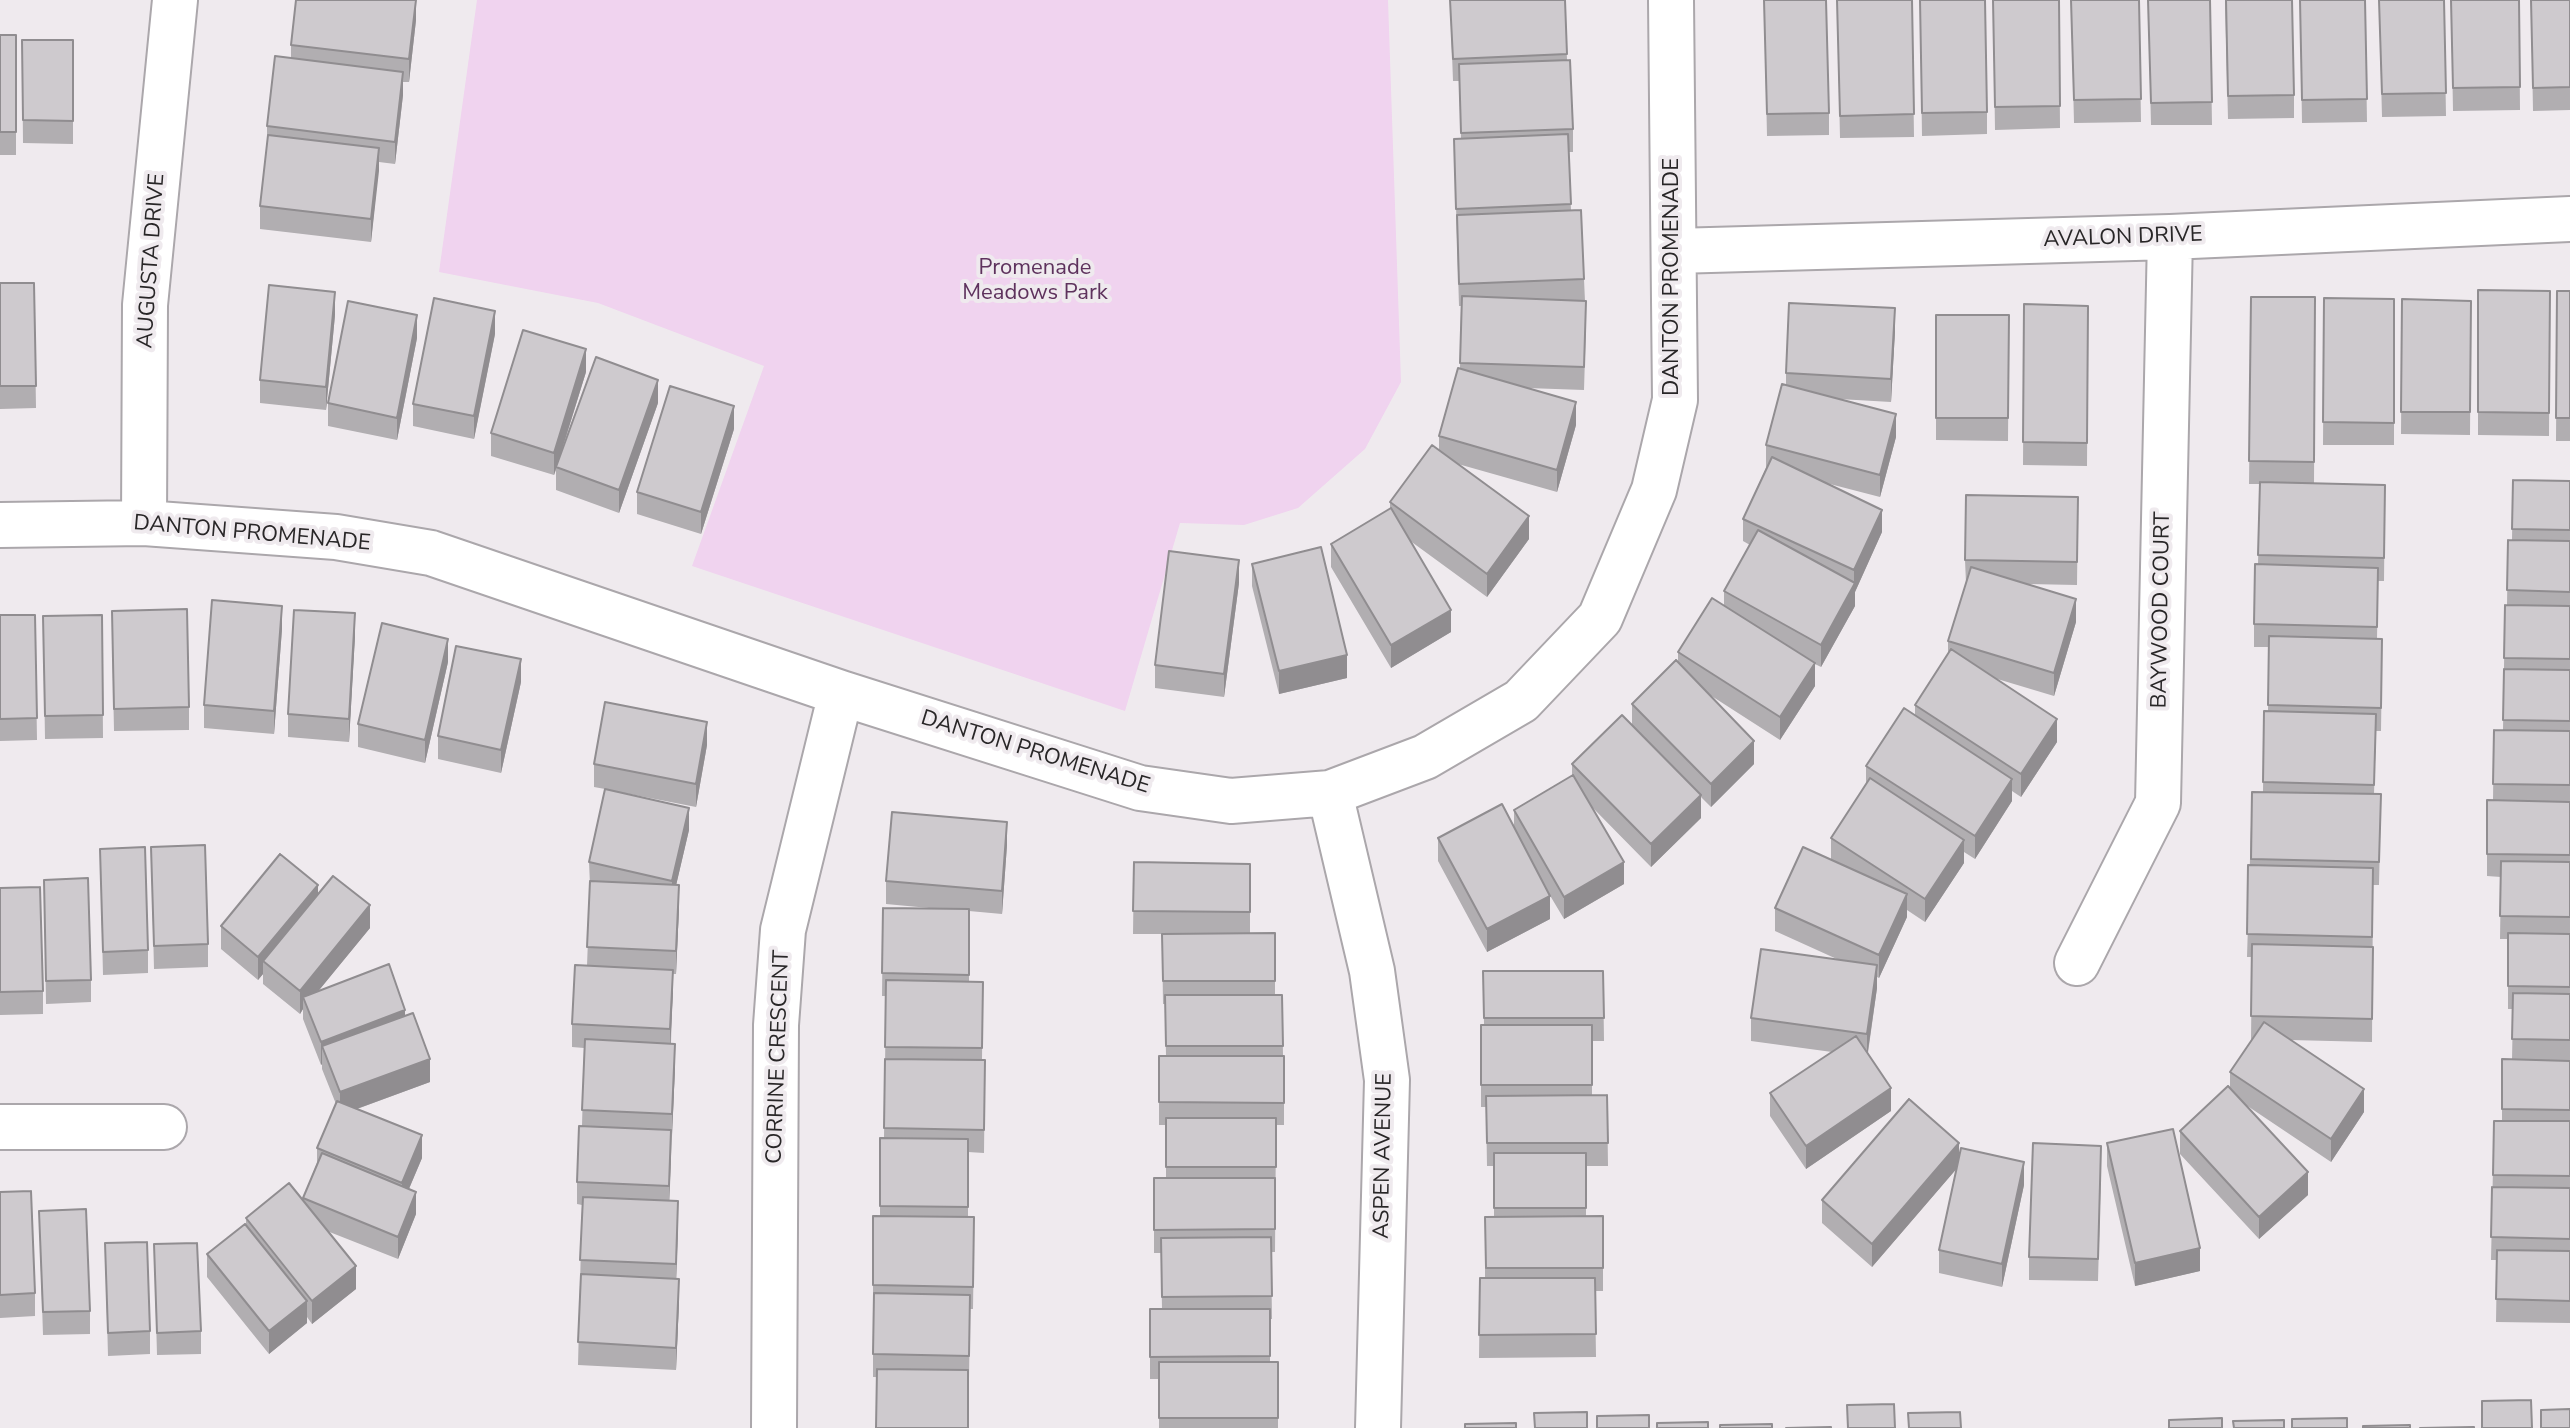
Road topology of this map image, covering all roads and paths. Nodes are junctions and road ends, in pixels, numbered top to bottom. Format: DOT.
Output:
graph roads {
  1 [pos="175,0"];
  2 [pos="1671,0"];
  3 [pos="2570,219"];
  4 [pos="2170,237"];
  5 [pos="1675,251"];
  6 [pos="144,523"];
  7 [pos="0,525"];
  8 [pos="841,693"];
  9 [pos="1330,793"];
  10 [pos="2077,963"];
  11 [pos="0,1127"];
  12 [pos="164,1127"];
  13 [pos="774,1428"];
  14 [pos="1378,1428"];
  1 -- 6 [label="street, AUGUSTA DRIVE"];
  2 -- 5 [label="street, DANTON PROMENADE"];
  3 -- 4 [label="street, AVALON DRIVE"];
  4 -- 5 [label="street, AVALON DRIVE"];
  4 -- 10 [label="street, BAYWOOD COURT"];
  5 -- 9 [label="street, DANTON PROMENADE"];
  6 -- 7 [label="street, DANTON PROMENADE"];
  6 -- 8 [label="street, DANTON PROMENADE"];
  8 -- 9 [label="street, DANTON PROMENADE"];
  8 -- 13 [label="street, CORRINE CRESCENT"];
  9 -- 14 [label="street, ASPEN AVENUE"];
  11 -- 12 [label="street"];
}
